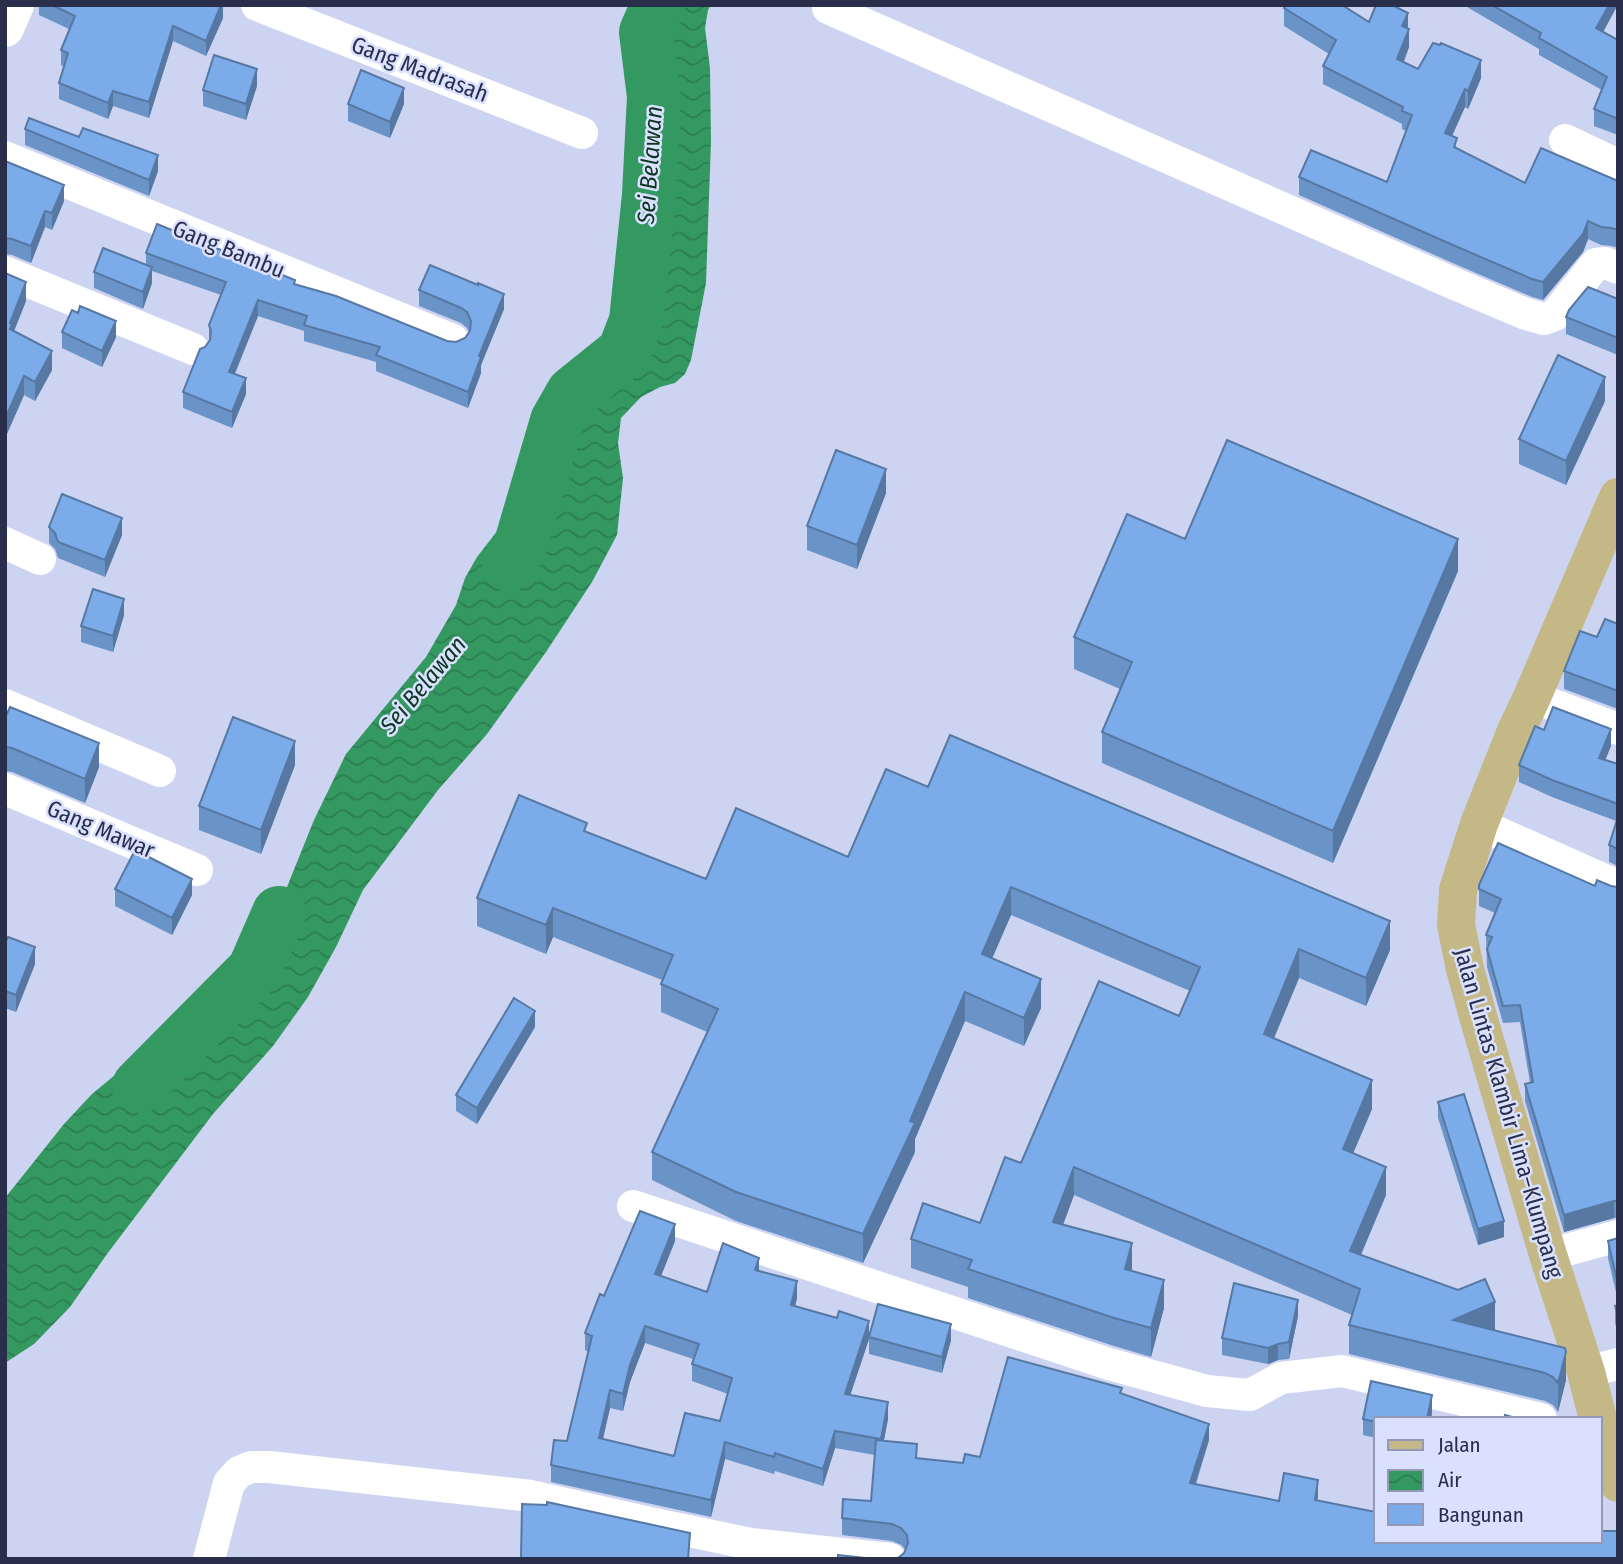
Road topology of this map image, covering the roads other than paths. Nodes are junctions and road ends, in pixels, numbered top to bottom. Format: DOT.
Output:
graph roads {
  1 [pos="15,5"];
  2 [pos="257,5"];
  3 [pos="828,8"];
  4 [pos="5,27"];
  5 [pos="582,133"];
  6 [pos="1565,140"];
  7 [pos="5,157"];
  8 [pos="1618,165"];
  9 [pos="1618,268"];
  10 [pos="5,272"];
  11 [pos="453,340"];
  12 [pos="193,349"];
  13 [pos="1618,497"];
  14 [pos="5,543"];
  15 [pos="40,559"];
  16 [pos="1532,697"];
  17 [pos="5,705"];
  18 [pos="1618,729"];
  19 [pos="160,771"];
  20 [pos="5,789"];
  21 [pos="1479,824"];
  22 [pos="197,870"];
  23 [pos="1618,886"];
  24 [pos="633,1206"];
  25 [pos="1618,1236"];
  26 [pos="1548,1255"];
  27 [pos="1602,1368"];
  28 [pos="1533,1417"];
  29 [pos="1600,1417"];
  30 [pos="1602,1435"];
  31 [pos="1618,1483"];
  32 [pos="209,1559"];
  33 [pos="890,1559"];
  1 -- 4 [label="street"];
  2 -- 5 [label="street, Gang Madrasah"];
  3 -- 9 [label="street"];
  6 -- 8 [label="street"];
  7 -- 11 [label="street, Gang Bambu"];
  10 -- 12 [label="street"];
  13 -- 16 [label="main road, Jalan Lintas Klambir Lima–Klumpang"];
  14 -- 15 [label="street"];
  16 -- 18 [label="street"];
  16 -- 21 [label="main road, Jalan Lintas Klambir Lima–Klumpang"];
  17 -- 19 [label="street"];
  20 -- 22 [label="street, Gang Mawar"];
  21 -- 23 [label="street"];
  21 -- 26 [label="main road, Jalan Lintas Klambir Lima–Klumpang"];
  24 -- 28 [label="street"];
  25 -- 26 [label="street"];
  26 -- 27 [label="main road, Jalan Lintas Klambir Lima–Klumpang"];
  27 -- 29 [label="main road, Jalan Lintas Klambir Lima–Klumpang"];
  30 -- 31 [label="main road, Jalan Lintas Klambir Lima–Klumpang"];
  32 -- 33 [label="street"];
}
